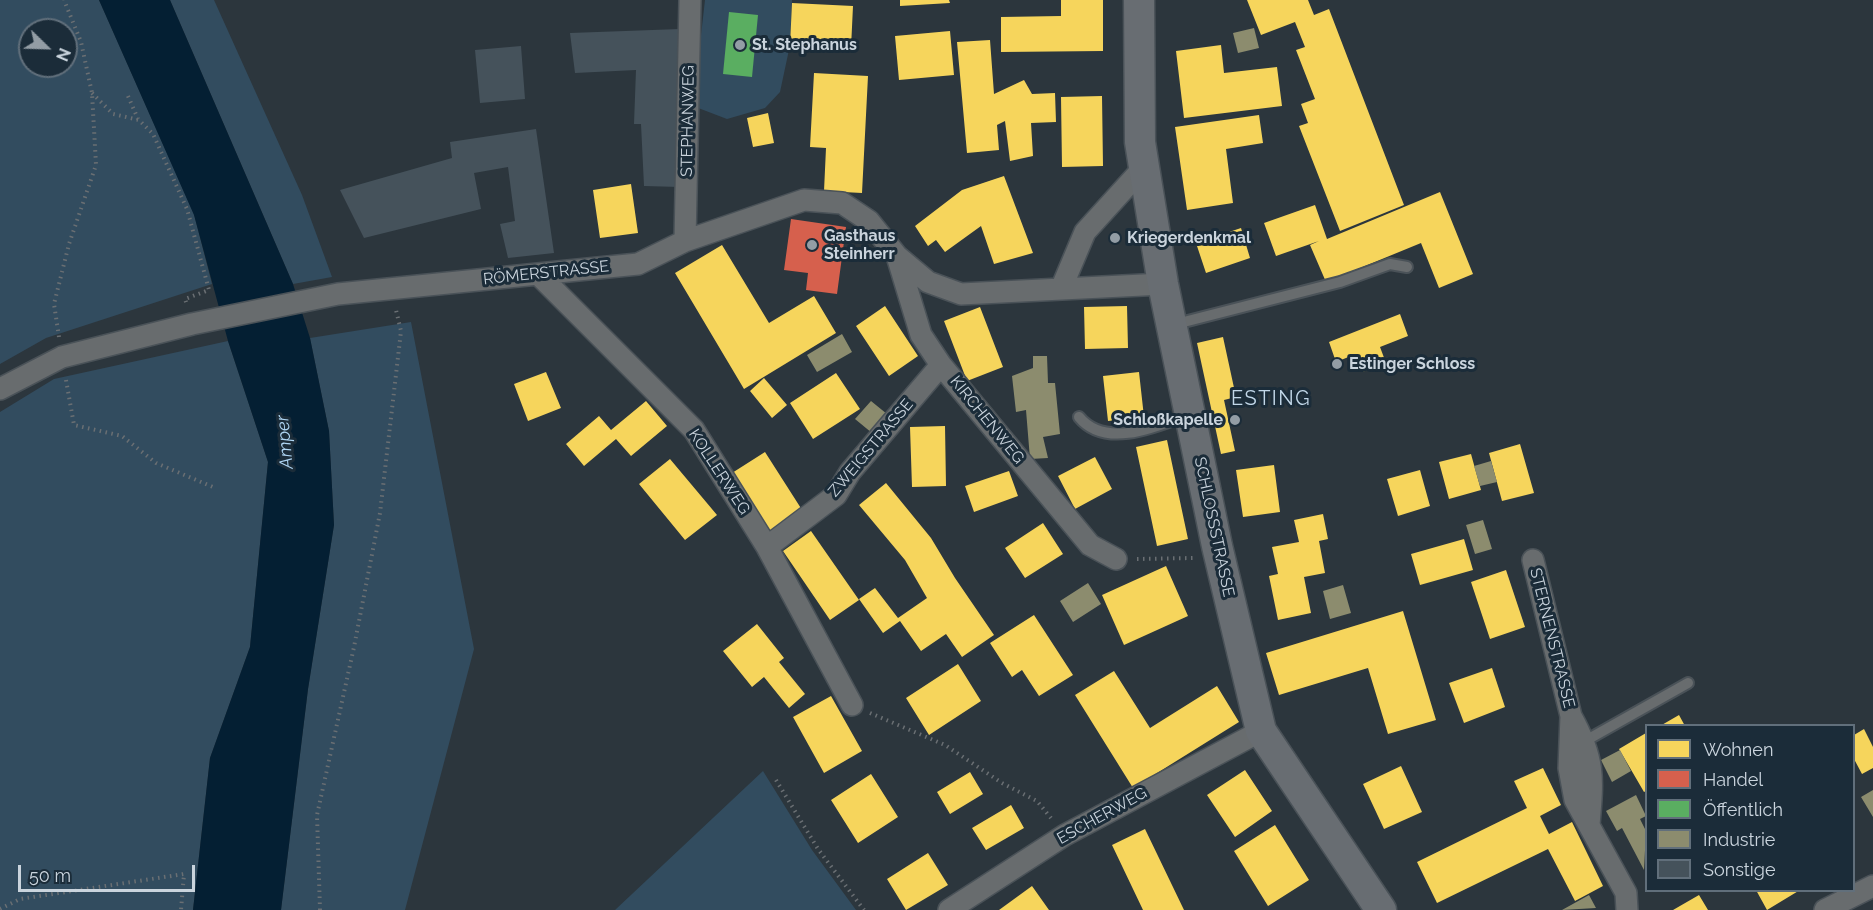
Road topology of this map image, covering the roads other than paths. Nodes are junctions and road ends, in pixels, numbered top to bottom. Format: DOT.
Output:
graph roads {
  1 [pos="690,0"];
  2 [pos="1140,0"];
  3 [pos="1143,167"];
  4 [pos="686,241"];
  5 [pos="897,255"];
  6 [pos="1407,267"];
  7 [pos="538,275"];
  8 [pos="1163,284"];
  9 [pos="1061,289"];
  10 [pos="1172,325"];
  11 [pos="941,364"];
  12 [pos="0,389"];
  13 [pos="1190,414"];
  14 [pos="1079,417"];
  15 [pos="767,547"];
  16 [pos="1116,559"];
  17 [pos="1533,560"];
  18 [pos="1688,683"];
  19 [pos="852,705"];
  20 [pos="1571,716"];
  21 [pos="1261,731"];
  22 [pos="1585,741"];
  23 [pos="1589,825"];
  24 [pos="1873,886"];
  25 [pos="949,910"];
  26 [pos="1382,910"];
  27 [pos="1627,910"];
  28 [pos="1825,910"];
  1 -- 4 [label="street, STEPHANWEG"];
  2 -- 3 [label="street, SCHLOSSSTRASSE"];
  3 -- 8 [label="street, SCHLOSSSTRASSE"];
  3 -- 9 [label="street"];
  4 -- 5 [label="street, RÖMERSTRASSE"];
  4 -- 7 [label="street, RÖMERSTRASSE"];
  5 -- 9 [label="street, RÖMERSTRASSE"];
  5 -- 11 [label="street, KIRCHENWEG"];
  6 -- 10 [label="lane"];
  7 -- 12 [label="street, RÖMERSTRASSE"];
  7 -- 15 [label="street, KOLLERWEG"];
  8 -- 9 [label="street, RÖMERSTRASSE"];
  8 -- 10 [label="street, SCHLOSSSTRASSE"];
  10 -- 13 [label="street, SCHLOSSSTRASSE"];
  11 -- 15 [label="street, ZWEIGSTRASSE"];
  11 -- 16 [label="street, KIRCHENWEG"];
  13 -- 14 [label="lane"];
  13 -- 21 [label="street, SCHLOSSSTRASSE"];
  15 -- 19 [label="street, KOLLERWEG"];
  17 -- 20 [label="street, STERNENSTRASSE"];
  18 -- 22 [label="lane"];
  20 -- 22 [label="street, STERNENSTRASSE"];
  20 -- 23 [label="street, STERNENSTRASSE"];
  21 -- 25 [label="street, ESCHERWEG"];
  21 -- 26 [label="street, SCHLOSSSTRASSE"];
  22 -- 23 [label="street, STERNENSTRASSE"];
  23 -- 27 [label="street, STERNENSTRASSE"];
  24 -- 28 [label="street"];
}
